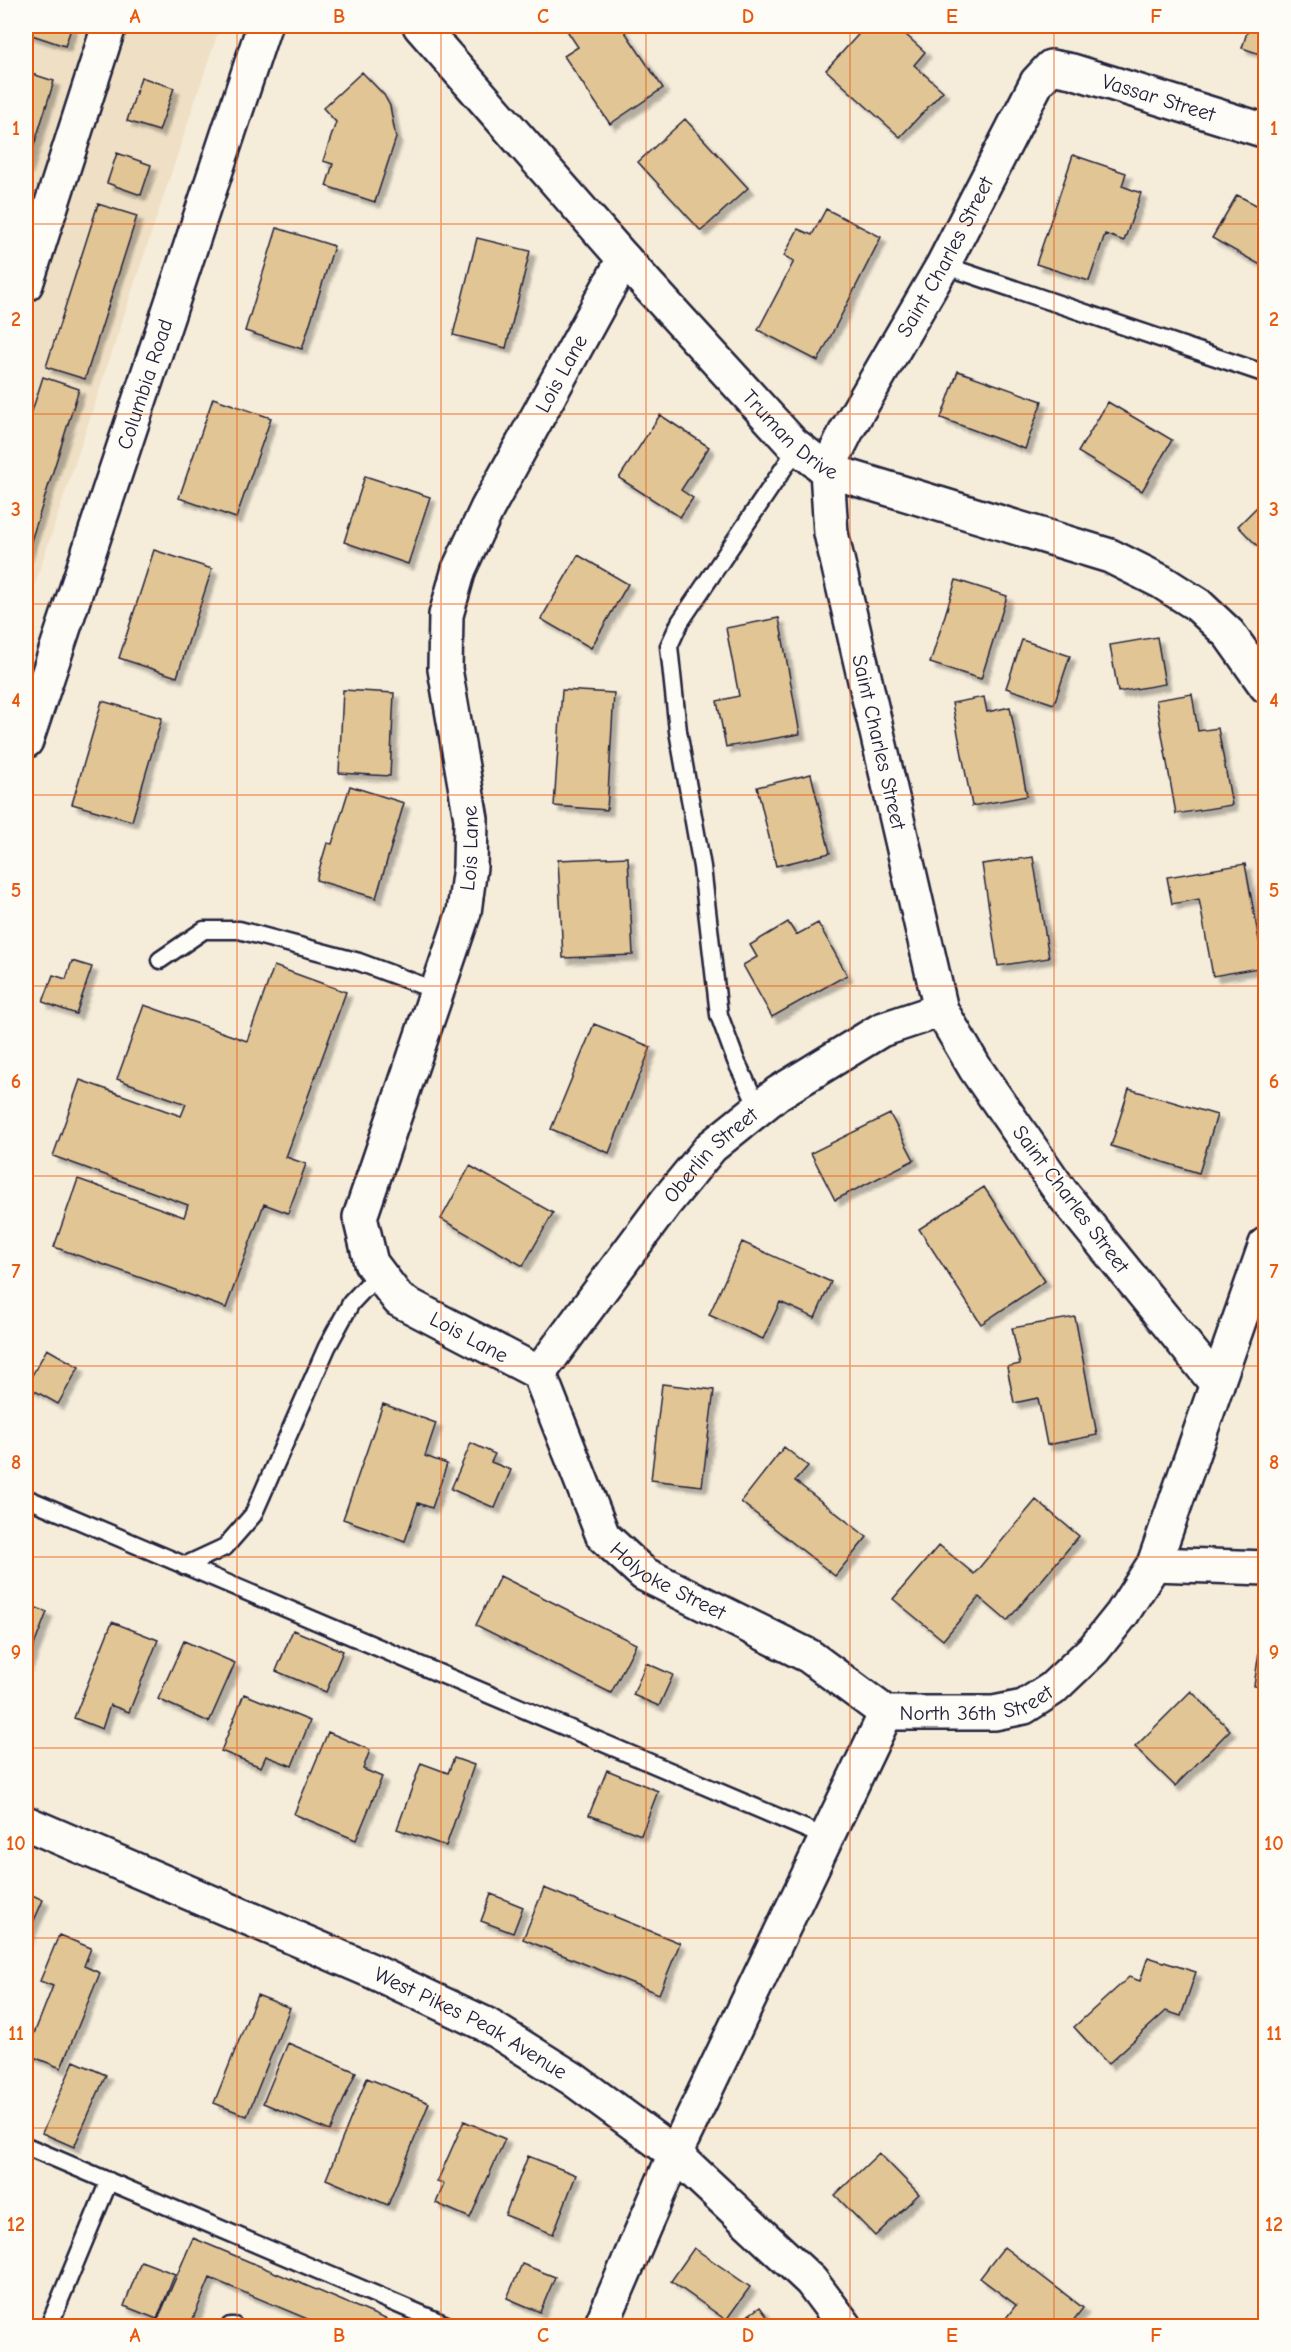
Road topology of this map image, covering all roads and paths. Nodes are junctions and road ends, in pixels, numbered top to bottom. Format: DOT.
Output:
graph roads {
  1 [pos="109,26"];
  2 [pos="264,26"];
  3 [pos="420,26"];
  4 [pos="1051,67"];
  5 [pos="1266,131"];
  6 [pos="624,258"];
  7 [pos="943,265"];
  8 [pos="26,284"];
  9 [pos="1266,374"];
  10 [pos="798,447"];
  11 [pos="827,470"];
  12 [pos="1266,686"];
  13 [pos="26,741"];
  14 [pos="160,960"];
  15 [pos="437,991"];
  16 [pos="941,1011"];
  17 [pos="759,1109"];
  18 [pos="1266,1244"];
  19 [pos="379,1273"];
  20 [pos="539,1373"];
  21 [pos="1217,1384"];
  22 [pos="26,1498"];
  23 [pos="1154,1564"];
  24 [pos="184,1566"];
  25 [pos="1266,1568"];
  26 [pos="885,1713"];
  27 [pos="26,1823"];
  28 [pos="825,1838"];
  29 [pos="26,2146"];
  30 [pos="675,2154"];
  31 [pos="110,2181"];
  32 [pos="49,2326"];
  33 [pos="449,2326"];
  34 [pos="601,2326"];
  35 [pos="845,2326"];
  1 -- 8 [label="street"];
  2 -- 13 [label="street, Columbia Road"];
  3 -- 6 [label="street, Truman Drive"];
  4 -- 5 [label="street, Vassar Street"];
  4 -- 7 [label="street, Saint Charles Street"];
  6 -- 10 [label="street, Truman Drive"];
  6 -- 15 [label="street, Lois Lane"];
  7 -- 9 [label="lane"];
  7 -- 11 [label="street, Saint Charles Street"];
  10 -- 11 [label="street, Truman Drive"];
  10 -- 17 [label="lane"];
  11 -- 12 [label="street, Truman Drive"];
  11 -- 16 [label="street, Saint Charles Street"];
  14 -- 15 [label="lane"];
  15 -- 19 [label="street, Lois Lane"];
  16 -- 17 [label="street, Oberlin Street"];
  16 -- 21 [label="street, Saint Charles Street"];
  17 -- 20 [label="street, Oberlin Street"];
  18 -- 21 [label="street, North 36th Street"];
  19 -- 20 [label="street, Lois Lane"];
  19 -- 24 [label="lane"];
  20 -- 26 [label="street, Holyoke Street"];
  21 -- 23 [label="street, North 36th Street"];
  22 -- 24 [label="lane"];
  23 -- 25 [label="street"];
  23 -- 26 [label="street, North 36th Street"];
  24 -- 28 [label="lane"];
  26 -- 28 [label="street, North 36th Street"];
  27 -- 30 [label="street, West Pikes Peak Avenue"];
  28 -- 30 [label="street, North 36th Street"];
  29 -- 31 [label="lane"];
  30 -- 34 [label="street, North 36th Street"];
  30 -- 35 [label="street, West Pikes Peak Avenue"];
  31 -- 32 [label="lane"];
  31 -- 33 [label="lane"];
}
